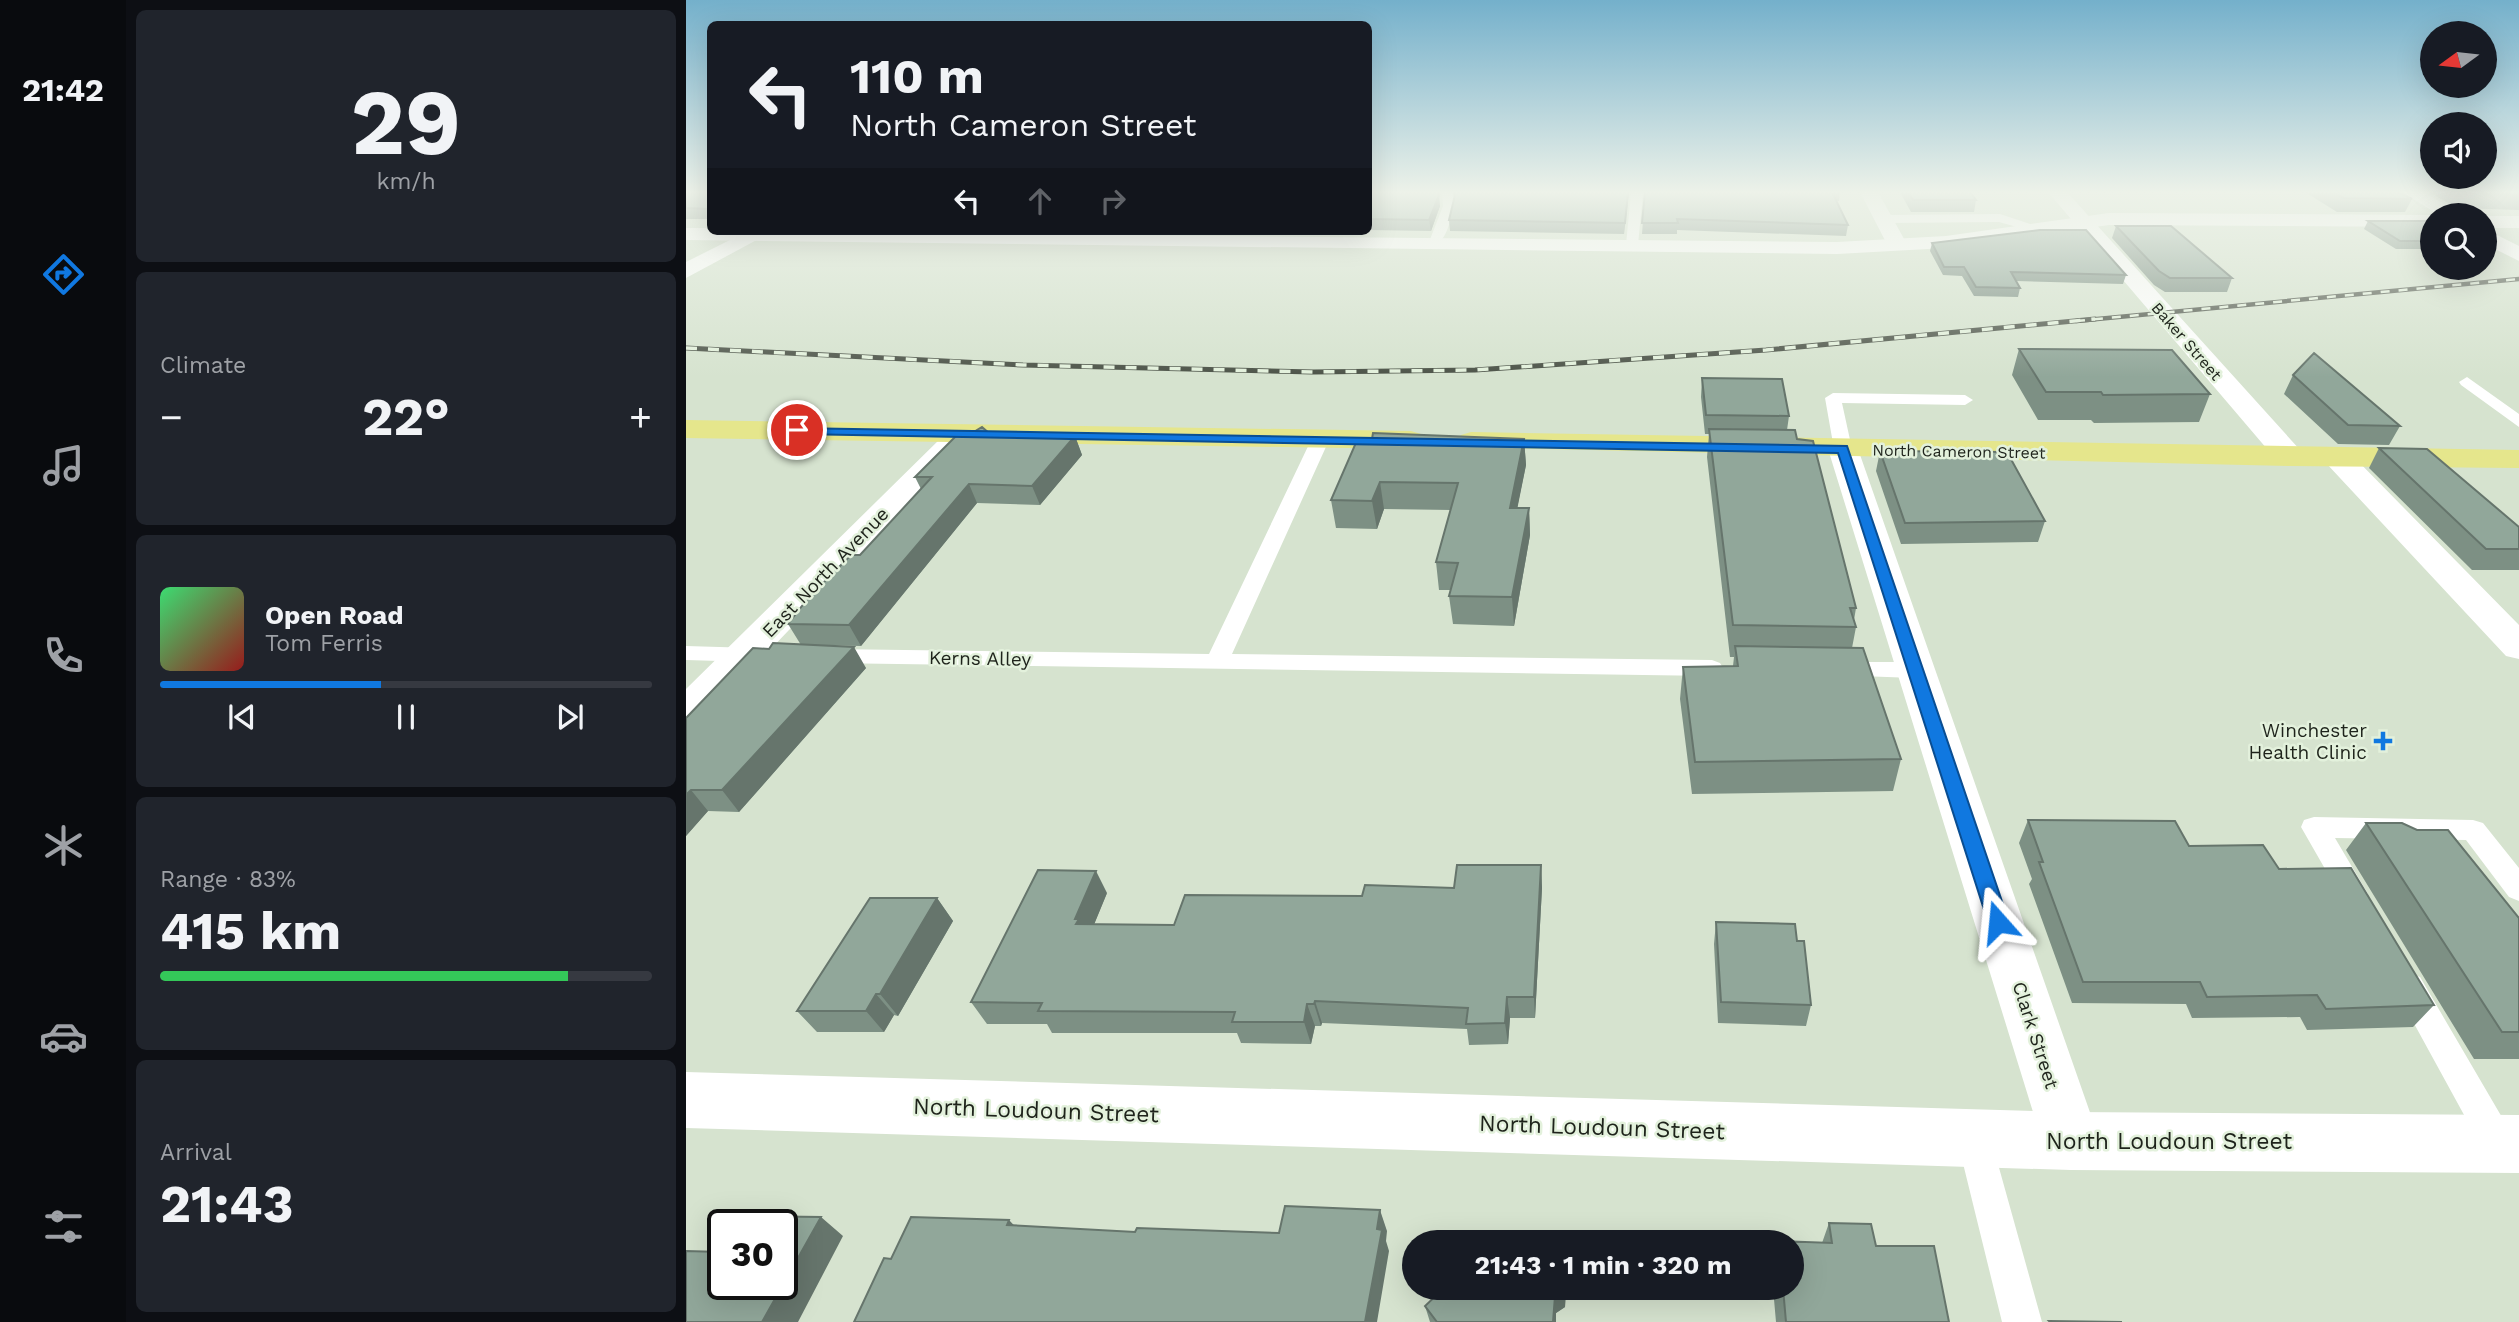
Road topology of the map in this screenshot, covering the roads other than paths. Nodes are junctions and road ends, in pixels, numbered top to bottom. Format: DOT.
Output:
graph roads {
  1 [pos="720,254"];
  2 [pos="2112,254"];
  3 [pos="686,271"];
  4 [pos="2467,382"];
  5 [pos="1965,400"];
  6 [pos="2519,422"];
  7 [pos="686,429"];
  8 [pos="964,432"];
  9 [pos="1321,438"];
  10 [pos="1843,449"];
  11 [pos="2290,457"];
  12 [pos="2337,457"];
  13 [pos="2519,458"];
  14 [pos="2518,646"];
  15 [pos="686,653"];
  16 [pos="757,655"];
  17 [pos="811,656"];
  18 [pos="1217,661"];
  19 [pos="1739,668"];
  20 [pos="1822,670"];
  21 [pos="1914,670"];
  22 [pos="686,713"];
  23 [pos="2519,889"];
  24 [pos="2368,918"];
  25 [pos="2396,964"];
  26 [pos="686,1100"];
  27 [pos="1975,1139"];
  28 [pos="2071,1141"];
  29 [pos="2509,1144"];
  30 [pos="2022,1322"];
  1 -- 3 [label="street"];
  2 -- 11 [label="street, Baker Street"];
  4 -- 6 [label="lane"];
  5 -- 10 [label="lane"];
  7 -- 8 [label="main road, North Cameron Street"];
  8 -- 9 [label="main road, North Cameron Street"];
  8 -- 16 [label="street, East North Avenue"];
  9 -- 10 [label="main road, North Cameron Street"];
  9 -- 18 [label="lane"];
  10 -- 11 [label="main road, North Cameron Street"];
  10 -- 21 [label="street, Clark Street"];
  11 -- 12 [label="main road, North Cameron Street"];
  12 -- 13 [label="main road, North Cameron Street"];
  12 -- 14 [label="street"];
  15 -- 16 [label="lane"];
  16 -- 22 [label="street, East North Avenue"];
  17 -- 18 [label="lane, Kerns Alley"];
  18 -- 19 [label="lane, Kerns Alley"];
  20 -- 21 [label="lane"];
  21 -- 28 [label="street, Clark Street"];
  23 -- 24 [label="lane"];
  25 -- 29 [label="lane"];
  26 -- 27 [label="street, North Loudoun Street"];
  27 -- 28 [label="street, North Loudoun Street"];
  27 -- 30 [label="lane"];
  28 -- 29 [label="street, North Loudoun Street"];
}
